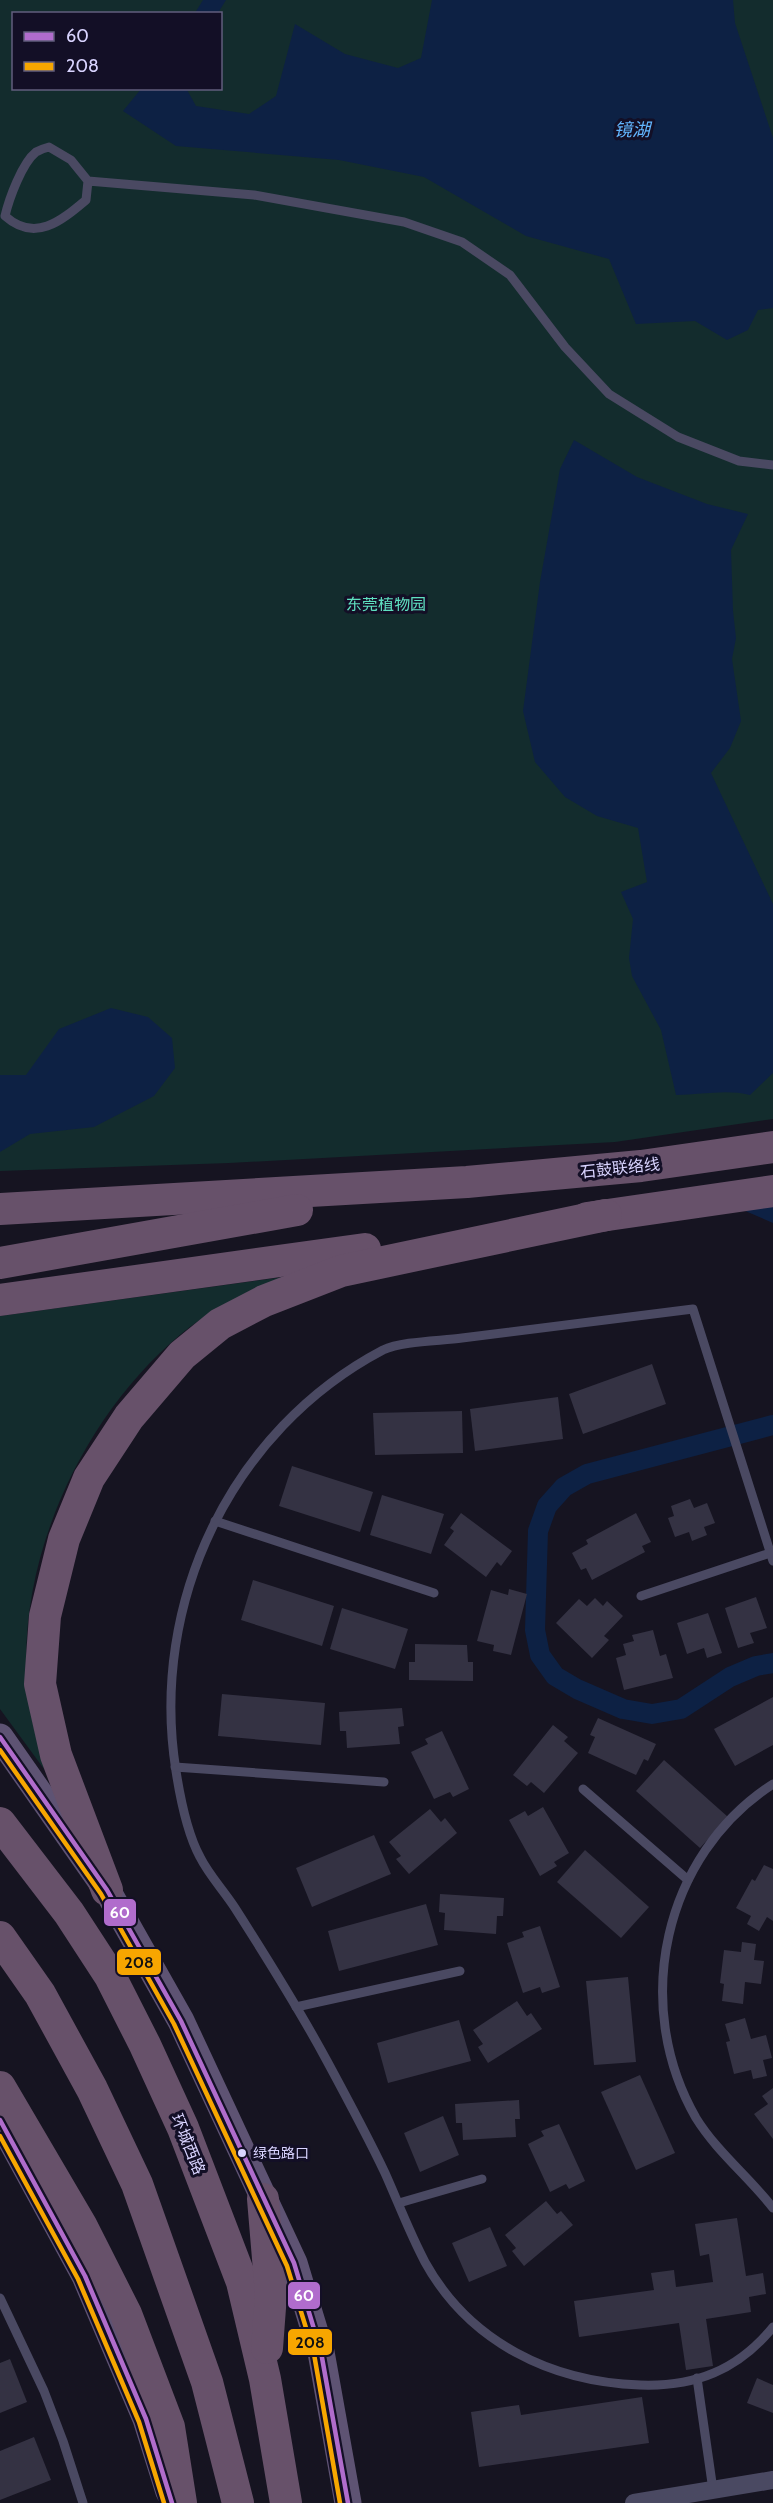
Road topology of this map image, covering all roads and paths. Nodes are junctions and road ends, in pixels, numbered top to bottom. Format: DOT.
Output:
graph roads {
  1 [pos="88,181"];
  2 [pos="773,465"];
  3 [pos="773,1147"];
  4 [pos="467,1182"];
  5 [pos="773,1191"];
  6 [pos="0,1209"];
  7 [pos="606,1215"];
  8 [pos="116,1243"];
  9 [pos="0,1263"];
  10 [pos="0,1279"];
  11 [pos="0,1300"];
  12 [pos="215,1521"];
  13 [pos="772,1555"];
  14 [pos="434,1593"];
  15 [pos="641,1596"];
  16 [pos="0,1737"];
  17 [pos="175,1767"];
  18 [pos="384,1782"];
  19 [pos="773,1784"];
  20 [pos="583,1789"];
  21 [pos="0,1823"];
  22 [pos="688,1880"];
  23 [pos="107,1890"];
  24 [pos="0,1937"];
  25 [pos="460,1971"];
  26 [pos="296,2007"];
  27 [pos="0,2087"];
  28 [pos="0,2120"];
  29 [pos="482,2179"];
  30 [pos="263,2199"];
  31 [pos="399,2203"];
  32 [pos="773,2208"];
  33 [pos="0,2298"];
  34 [pos="773,2327"];
  35 [pos="697,2378"];
  36 [pos="265,2379"];
  37 [pos="773,2480"];
  38 [pos="713,2490"];
  39 [pos="83,2503"];
  40 [pos="172,2503"];
  41 [pos="181,2503"];
  42 [pos="238,2503"];
  43 [pos="285,2503"];
  44 [pos="348,2503"];
  45 [pos="634,2503"];
  1 -- 1 [label="lane"];
  1 -- 2 [label="lane"];
  3 -- 4 [label="highway, 石鼓联络线"];
  4 -- 6 [label="highway"];
  4 -- 8 [label="highway"];
  5 -- 7 [label="highway"];
  7 -- 11 [label="highway"];
  7 -- 23 [label="highway"];
  8 -- 9 [label="highway"];
  8 -- 10 [label="highway"];
  12 -- 13 [label="lane"];
  12 -- 14 [label="lane"];
  12 -- 17 [label="lane"];
  13 -- 15 [label="lane"];
  16 -- 23 [label="main road"];
  17 -- 18 [label="lane"];
  17 -- 26 [label="lane"];
  19 -- 22 [label="lane"];
  20 -- 22 [label="lane"];
  21 -- 36 [label="highway, 环城西路"];
  22 -- 32 [label="lane"];
  23 -- 30 [label="main road"];
  24 -- 42 [label="highway"];
  25 -- 26 [label="lane"];
  26 -- 31 [label="lane"];
  27 -- 41 [label="highway"];
  28 -- 40 [label="main road"];
  29 -- 31 [label="lane"];
  30 -- 36 [label="highway"];
  30 -- 44 [label="main road"];
  31 -- 35 [label="lane"];
  33 -- 39 [label="lane"];
  34 -- 35 [label="lane"];
  35 -- 38 [label="lane"];
  36 -- 43 [label="highway, 环城西路"];
  37 -- 38 [label="street"];
  38 -- 45 [label="street"];
}
